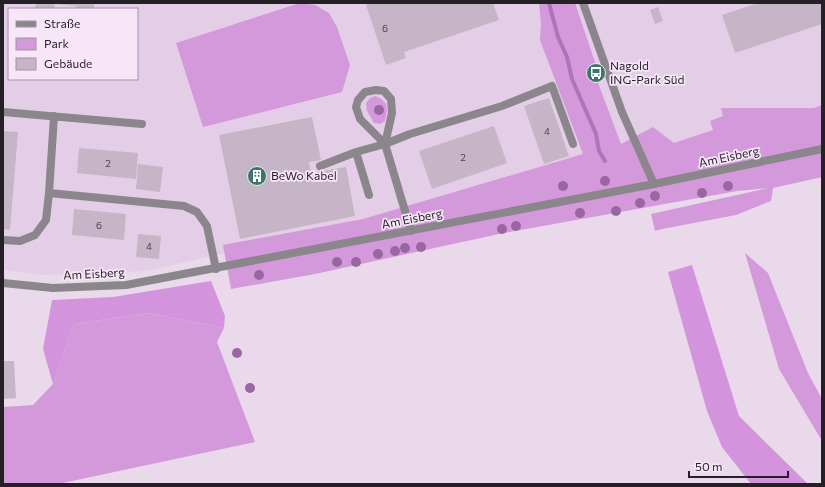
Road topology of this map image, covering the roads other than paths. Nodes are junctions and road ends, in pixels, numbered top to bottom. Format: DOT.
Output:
graph roads {
  1 [pos="583,3"];
  2 [pos="3,112"];
  3 [pos="54,116"];
  4 [pos="142,124"];
  5 [pos="385,144"];
  6 [pos="573,144"];
  7 [pos="822,149"];
  8 [pos="356,152"];
  9 [pos="320,166"];
  10 [pos="654,184"];
  11 [pos="48,193"];
  12 [pos="369,195"];
  13 [pos="412,231"];
  14 [pos="3,240"];
  15 [pos="216,269"];
  16 [pos="3,283"];
  1 -- 10 [label="street"];
  2 -- 3 [label="street"];
  3 -- 4 [label="street"];
  3 -- 11 [label="street"];
  5 -- 5 [label="street"];
  5 -- 6 [label="street"];
  5 -- 8 [label="street"];
  5 -- 13 [label="street"];
  7 -- 10 [label="street, Am Eisberg"];
  8 -- 9 [label="street"];
  8 -- 12 [label="street"];
  10 -- 13 [label="street, Am Eisberg"];
  11 -- 14 [label="street"];
  11 -- 15 [label="street"];
  13 -- 15 [label="street, Am Eisberg"];
  15 -- 16 [label="street, Am Eisberg"];
}
